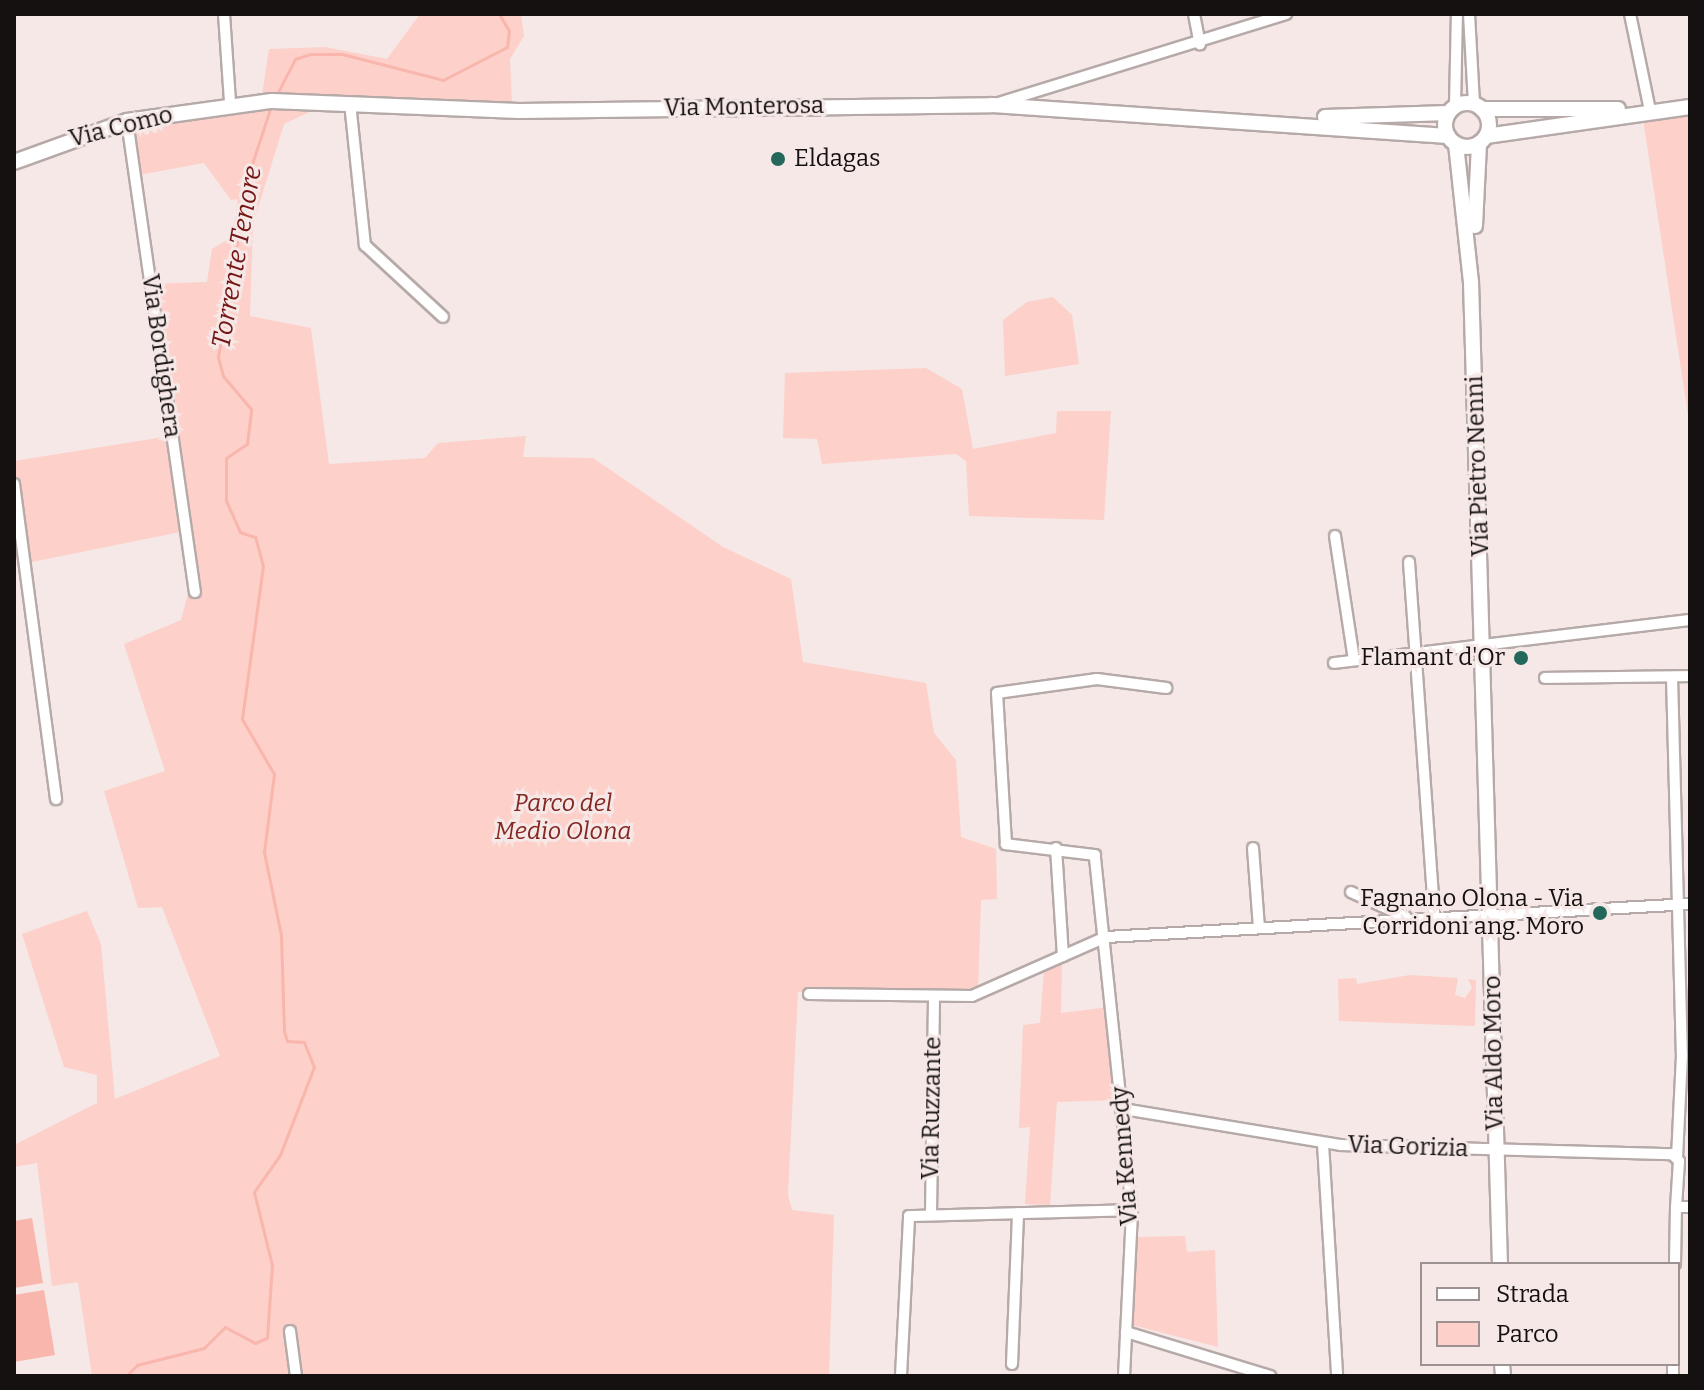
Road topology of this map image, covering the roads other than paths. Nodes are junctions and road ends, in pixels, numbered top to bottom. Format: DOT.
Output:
graph roads {
  1 [pos="224,14"];
  2 [pos="1194,14"];
  3 [pos="1286,14"];
  4 [pos="1457,14"];
  5 [pos="1469,14"];
  6 [pos="1630,14"];
  7 [pos="1200,44"];
  8 [pos="230,103"];
  9 [pos="350,103"];
  10 [pos="992,105"];
  11 [pos="1478,107"];
  12 [pos="1690,107"];
  13 [pos="1451,110"];
  14 [pos="1650,111"];
  15 [pos="1257,119"];
  16 [pos="127,121"];
  17 [pos="1452,140"];
  18 [pos="1482,140"];
  19 [pos="14,162"];
  20 [pos="1471,282"];
  21 [pos="443,317"];
  22 [pos="14,484"];
  23 [pos="1335,536"];
  24 [pos="1409,562"];
  25 [pos="26,592"];
  26 [pos="195,592"];
  27 [pos="14,595"];
  28 [pos="1690,620"];
  29 [pos="1484,650"];
  30 [pos="1411,652"];
  31 [pos="1354,660"];
  32 [pos="1334,663"];
  33 [pos="1690,676"];
  34 [pos="1672,677"];
  35 [pos="1545,678"];
  36 [pos="1166,688"];
  37 [pos="56,799"];
  38 [pos="1056,848"];
  39 [pos="1253,848"];
  40 [pos="1351,892"];
  41 [pos="1684,904"];
  42 [pos="1491,913"];
  43 [pos="1434,915"];
  44 [pos="1406,917"];
  45 [pos="1259,927"];
  46 [pos="1106,937"];
  47 [pos="1063,956"];
  48 [pos="809,994"];
  49 [pos="934,1001"];
  50 [pos="1123,1109"];
  51 [pos="1323,1144"];
  52 [pos="1497,1154"];
  53 [pos="1677,1156"];
  54 [pos="1676,1207"];
  55 [pos="1690,1207"];
  56 [pos="1132,1210"];
  57 [pos="1018,1213"];
  58 [pos="931,1214"];
  59 [pos="1500,1262"];
  60 [pos="1675,1262"];
  61 [pos="290,1331"];
  62 [pos="1126,1332"];
  63 [pos="1012,1364"];
  64 [pos="296,1376"];
  65 [pos="901,1376"];
  66 [pos="1124,1376"];
  67 [pos="1270,1376"];
  68 [pos="1337,1376"];
  1 -- 8 [label="street"];
  2 -- 7 [label="street"];
  3 -- 7 [label="street"];
  4 -- 13 [label="street"];
  5 -- 11 [label="street"];
  6 -- 14 [label="street"];
  7 -- 10 [label="street"];
  8 -- 9 [label="main road, Via Monterosa"];
  8 -- 16 [label="main road, Via Como"];
  9 -- 10 [label="main road, Via Monterosa"];
  9 -- 21 [label="street"];
  10 -- 15 [label="main road, Via Monterosa"];
  11 -- 13 [label="main road, Via Monterosa"];
  11 -- 14 [label="main road"];
  11 -- 18 [label="main road, Via Pietro Nenni"];
  12 -- 14 [label="main road"];
  13 -- 15 [label="main road, Via Monterosa"];
  13 -- 17 [label="main road, Via Pietro Nenni"];
  14 -- 18 [label="main road"];
  15 -- 17 [label="main road, Via Monterosa"];
  16 -- 19 [label="main road, Via Como"];
  16 -- 26 [label="street, Via Bordighera"];
  17 -- 18 [label="main road, Via Monterosa"];
  17 -- 20 [label="main road, Via Pietro Nenni"];
  18 -- 20 [label="main road, Via Pietro Nenni"];
  20 -- 29 [label="main road, Via Pietro Nenni"];
  22 -- 25 [label="street"];
  23 -- 31 [label="street"];
  24 -- 30 [label="street"];
  25 -- 27 [label="street"];
  25 -- 37 [label="street"];
  28 -- 29 [label="street"];
  29 -- 30 [label="street"];
  29 -- 42 [label="main road, Via Aldo Moro"];
  30 -- 31 [label="street"];
  30 -- 43 [label="street"];
  31 -- 32 [label="street"];
  33 -- 34 [label="street"];
  34 -- 35 [label="street"];
  34 -- 41 [label="street"];
  36 -- 38 [label="street"];
  38 -- 46 [label="street, Via Kennedy"];
  38 -- 47 [label="street"];
  39 -- 45 [label="street"];
  40 -- 44 [label="street"];
  41 -- 42 [label="street"];
  41 -- 53 [label="street"];
  42 -- 43 [label="street"];
  42 -- 52 [label="main road, Via Aldo Moro"];
  43 -- 44 [label="street"];
  44 -- 45 [label="street"];
  45 -- 46 [label="street"];
  46 -- 47 [label="street"];
  46 -- 50 [label="street, Via Kennedy"];
  47 -- 49 [label="street"];
  48 -- 49 [label="street"];
  49 -- 58 [label="street, Via Ruzzante"];
  50 -- 51 [label="street, Via Gorizia"];
  50 -- 56 [label="street, Via Kennedy"];
  51 -- 52 [label="street, Via Gorizia"];
  51 -- 68 [label="street"];
  52 -- 53 [label="street, Via Gorizia"];
  52 -- 59 [label="main road, Via Aldo Moro"];
  53 -- 54 [label="street"];
  54 -- 55 [label="street"];
  54 -- 60 [label="street"];
  56 -- 57 [label="street"];
  56 -- 62 [label="street, Via Kennedy"];
  57 -- 58 [label="street"];
  57 -- 63 [label="street"];
  58 -- 65 [label="street"];
  61 -- 64 [label="street"];
  62 -- 66 [label="street, Via Kennedy"];
  62 -- 67 [label="street"];
}
